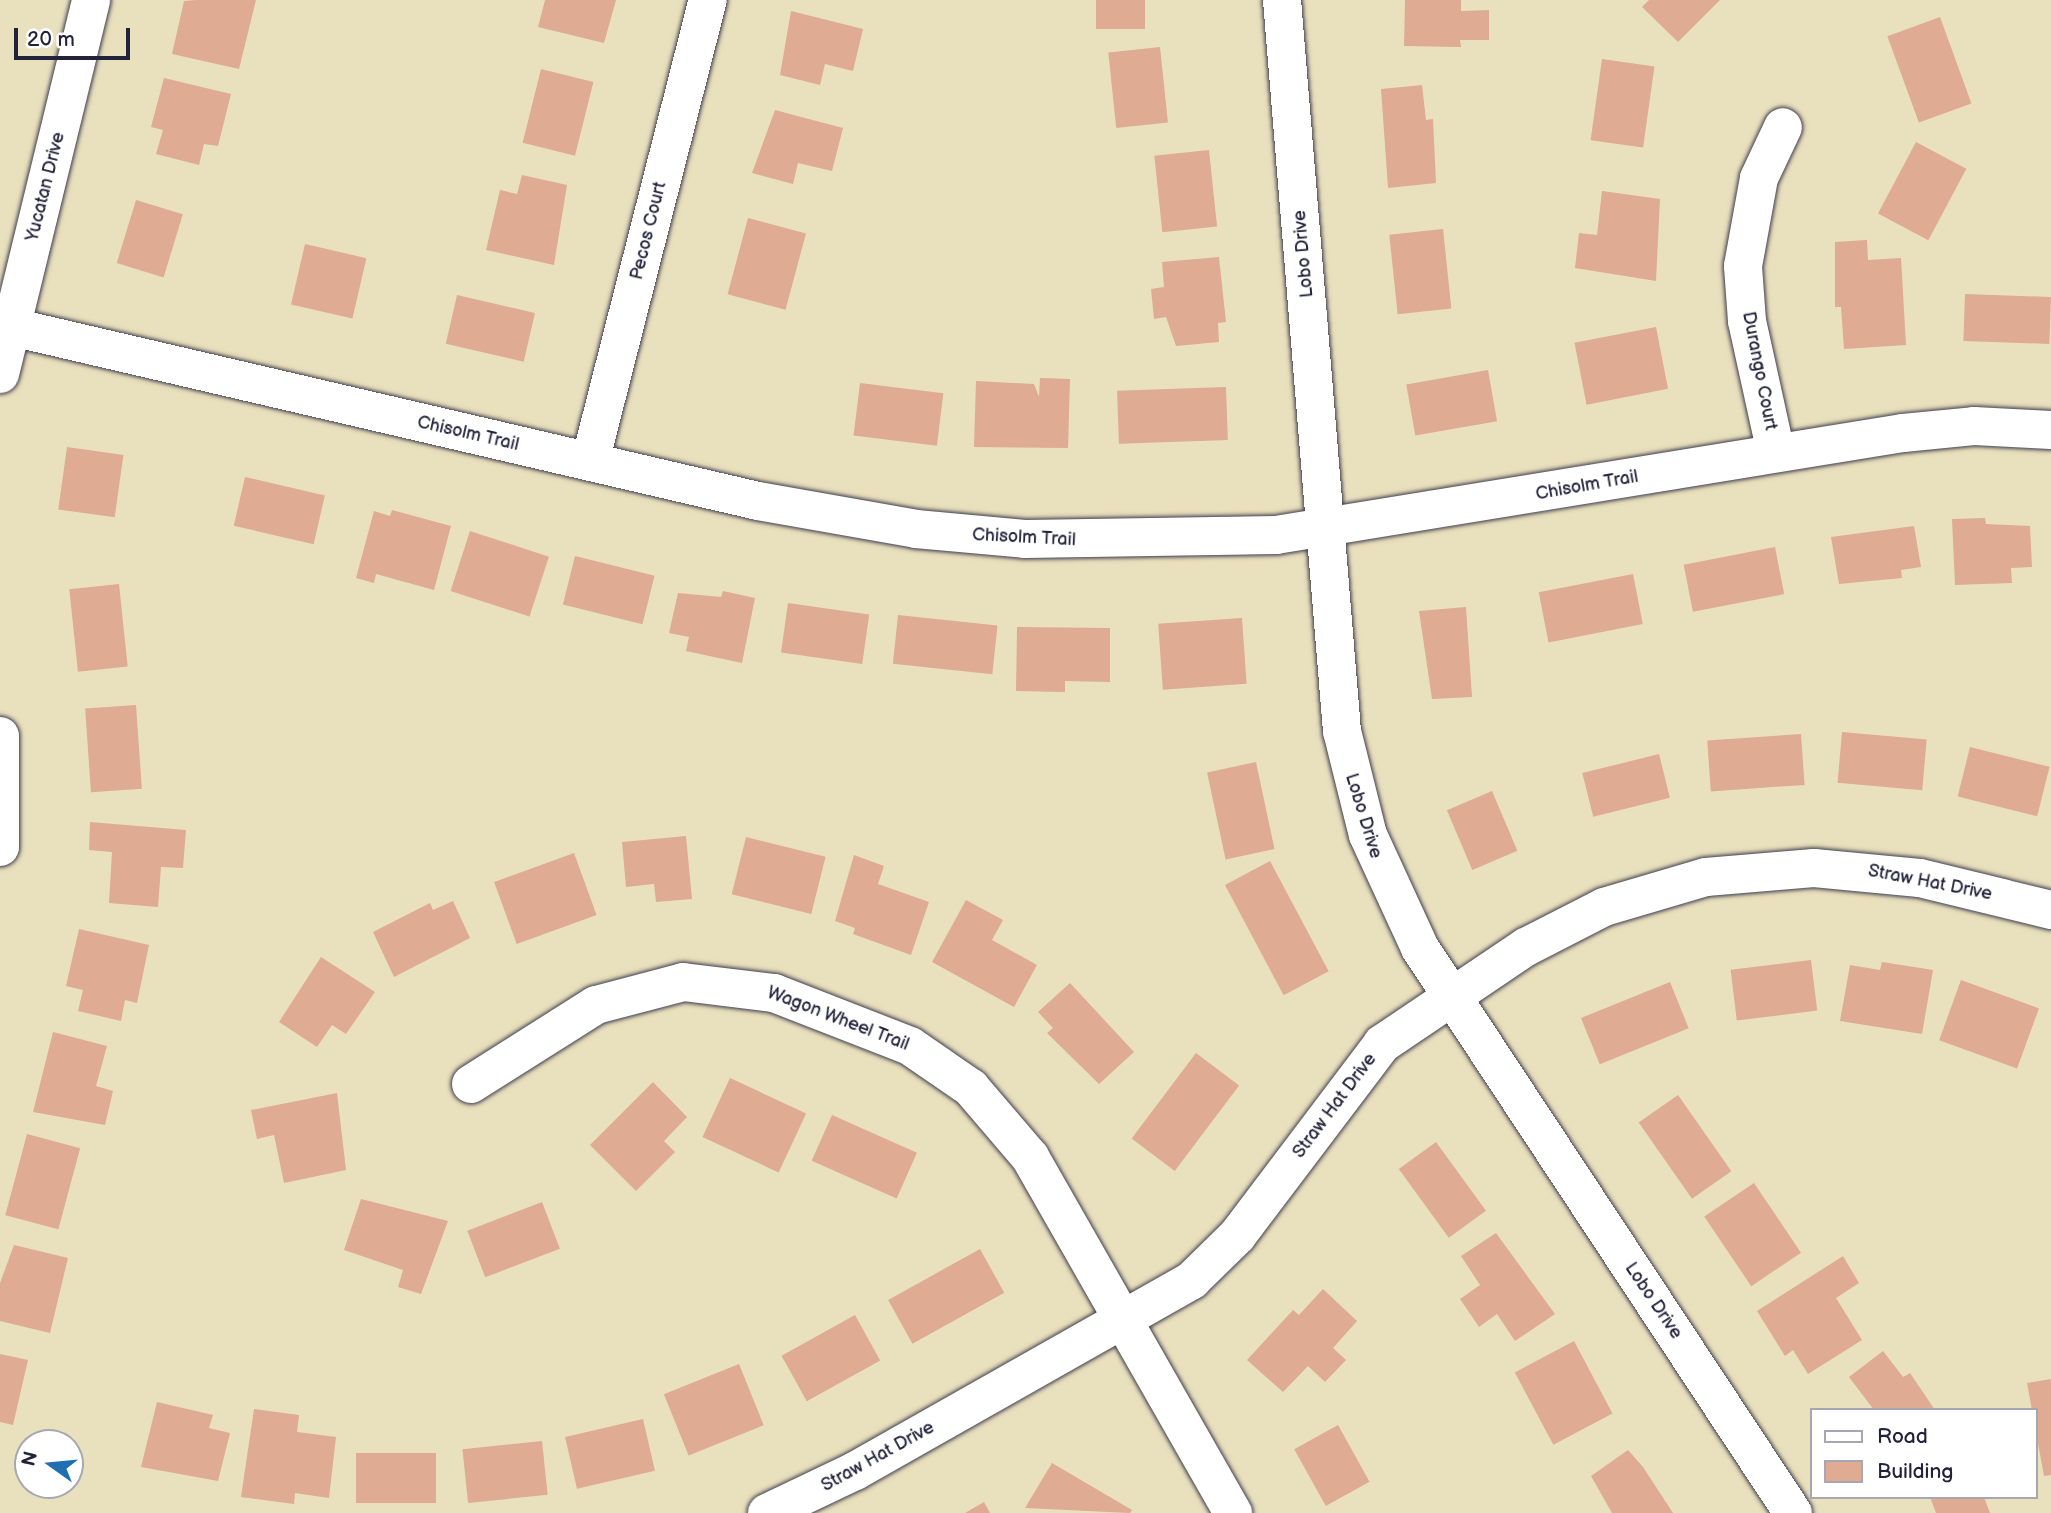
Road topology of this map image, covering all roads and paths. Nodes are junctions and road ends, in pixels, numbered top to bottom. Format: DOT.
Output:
graph roads {
  1 [pos="91,0"];
  2 [pos="708,0"];
  3 [pos="1282,0"];
  4 [pos="1783,127"];
  5 [pos="12,327"];
  6 [pos="0,374"];
  7 [pos="2051,430"];
  8 [pos="1776,453"];
  9 [pos="590,462"];
  10 [pos="1329,529"];
  11 [pos="0,737"];
  12 [pos="0,847"];
  13 [pos="2051,910"];
  14 [pos="1450,994"];
  15 [pos="471,1084"];
  16 [pos="1124,1320"];
  17 [pos="767,1513"];
  18 [pos="1233,1513"];
  19 [pos="1793,1513"];
  1 -- 5 [label="street, Yucatan Drive"];
  2 -- 9 [label="street, Pecos Court"];
  3 -- 10 [label="street, Lobo Drive"];
  4 -- 8 [label="street, Durango Court"];
  5 -- 6 [label="street, Yucatan Drive"];
  5 -- 9 [label="street, Chisolm Trail"];
  7 -- 8 [label="street, Chisolm Trail"];
  8 -- 10 [label="street, Chisolm Trail"];
  9 -- 10 [label="street, Chisolm Trail"];
  10 -- 14 [label="street, Lobo Drive"];
  11 -- 12 [label="street"];
  13 -- 14 [label="street, Straw Hat Drive"];
  14 -- 16 [label="street, Straw Hat Drive"];
  14 -- 19 [label="street, Lobo Drive"];
  15 -- 16 [label="street, Wagon Wheel Trail"];
  16 -- 17 [label="street, Straw Hat Drive"];
  16 -- 18 [label="street, Wagon Wheel Trail"];
}
